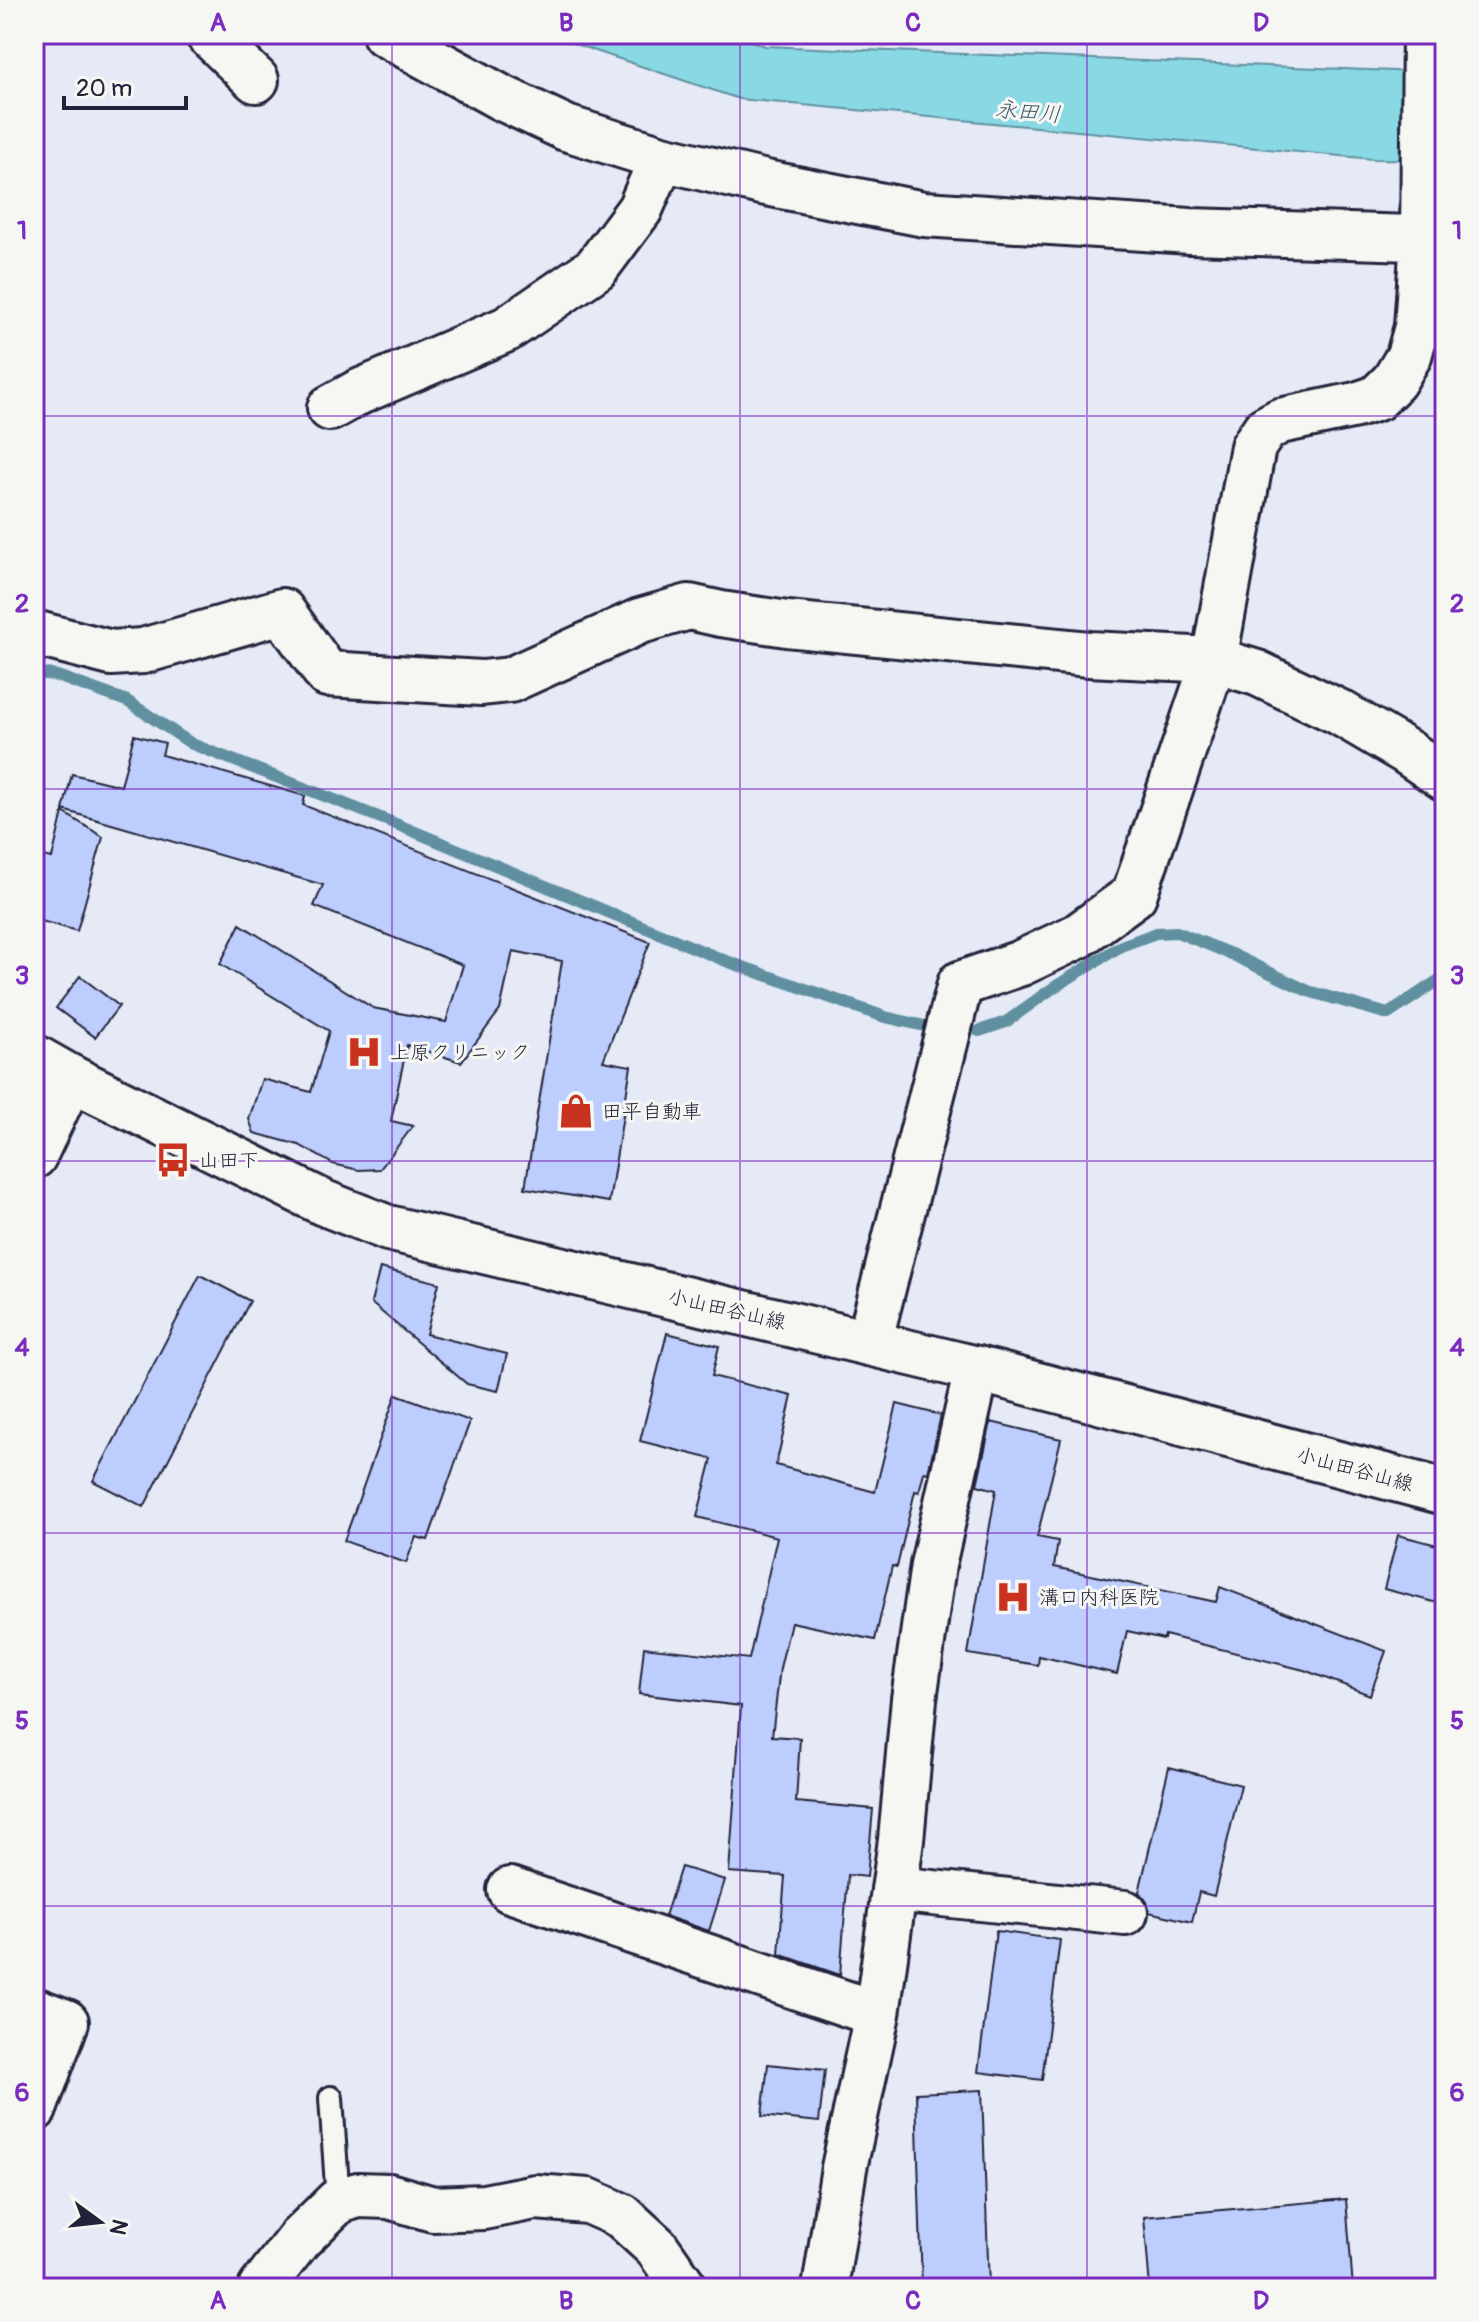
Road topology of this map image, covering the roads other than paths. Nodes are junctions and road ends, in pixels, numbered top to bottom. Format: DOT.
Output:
graph roads {
  1 [pos="208,34"];
  2 [pos="385,34"];
  3 [pos="1425,34"];
  4 [pos="256,80"];
  5 [pos="662,158"];
  6 [pos="1434,239"];
  7 [pos="330,408"];
  8 [pos="34,633"];
  9 [pos="1214,660"];
  10 [pos="1445,778"];
  11 [pos="52,1067"];
  12 [pos="34,1156"];
  13 [pos="869,1343"];
  14 [pos="977,1369"];
  15 [pos="1445,1492"];
  16 [pos="894,1889"];
  17 [pos="510,1890"];
  18 [pos="1125,1913"];
  19 [pos="34,2010"];
  20 [pos="877,2014"];
  21 [pos="331,2098"];
  22 [pos="34,2109"];
  23 [pos="338,2201"];
  24 [pos="261,2288"];
  25 [pos="685,2288"];
  26 [pos="825,2288"];
  1 -- 4 [label="street"];
  2 -- 5 [label="street"];
  3 -- 6 [label="street"];
  5 -- 6 [label="street"];
  5 -- 7 [label="street"];
  6 -- 9 [label="street"];
  8 -- 9 [label="street"];
  9 -- 10 [label="street"];
  9 -- 13 [label="street"];
  11 -- 12 [label="street"];
  11 -- 13 [label="street, 小山田谷山線"];
  13 -- 14 [label="street, 小山田谷山線"];
  14 -- 15 [label="street, 小山田谷山線"];
  14 -- 16 [label="street"];
  16 -- 18 [label="street"];
  16 -- 20 [label="street"];
  17 -- 20 [label="street"];
  19 -- 22 [label="street"];
  20 -- 26 [label="street"];
  21 -- 23 [label="lane"];
  23 -- 24 [label="street"];
  23 -- 25 [label="street"];
}
